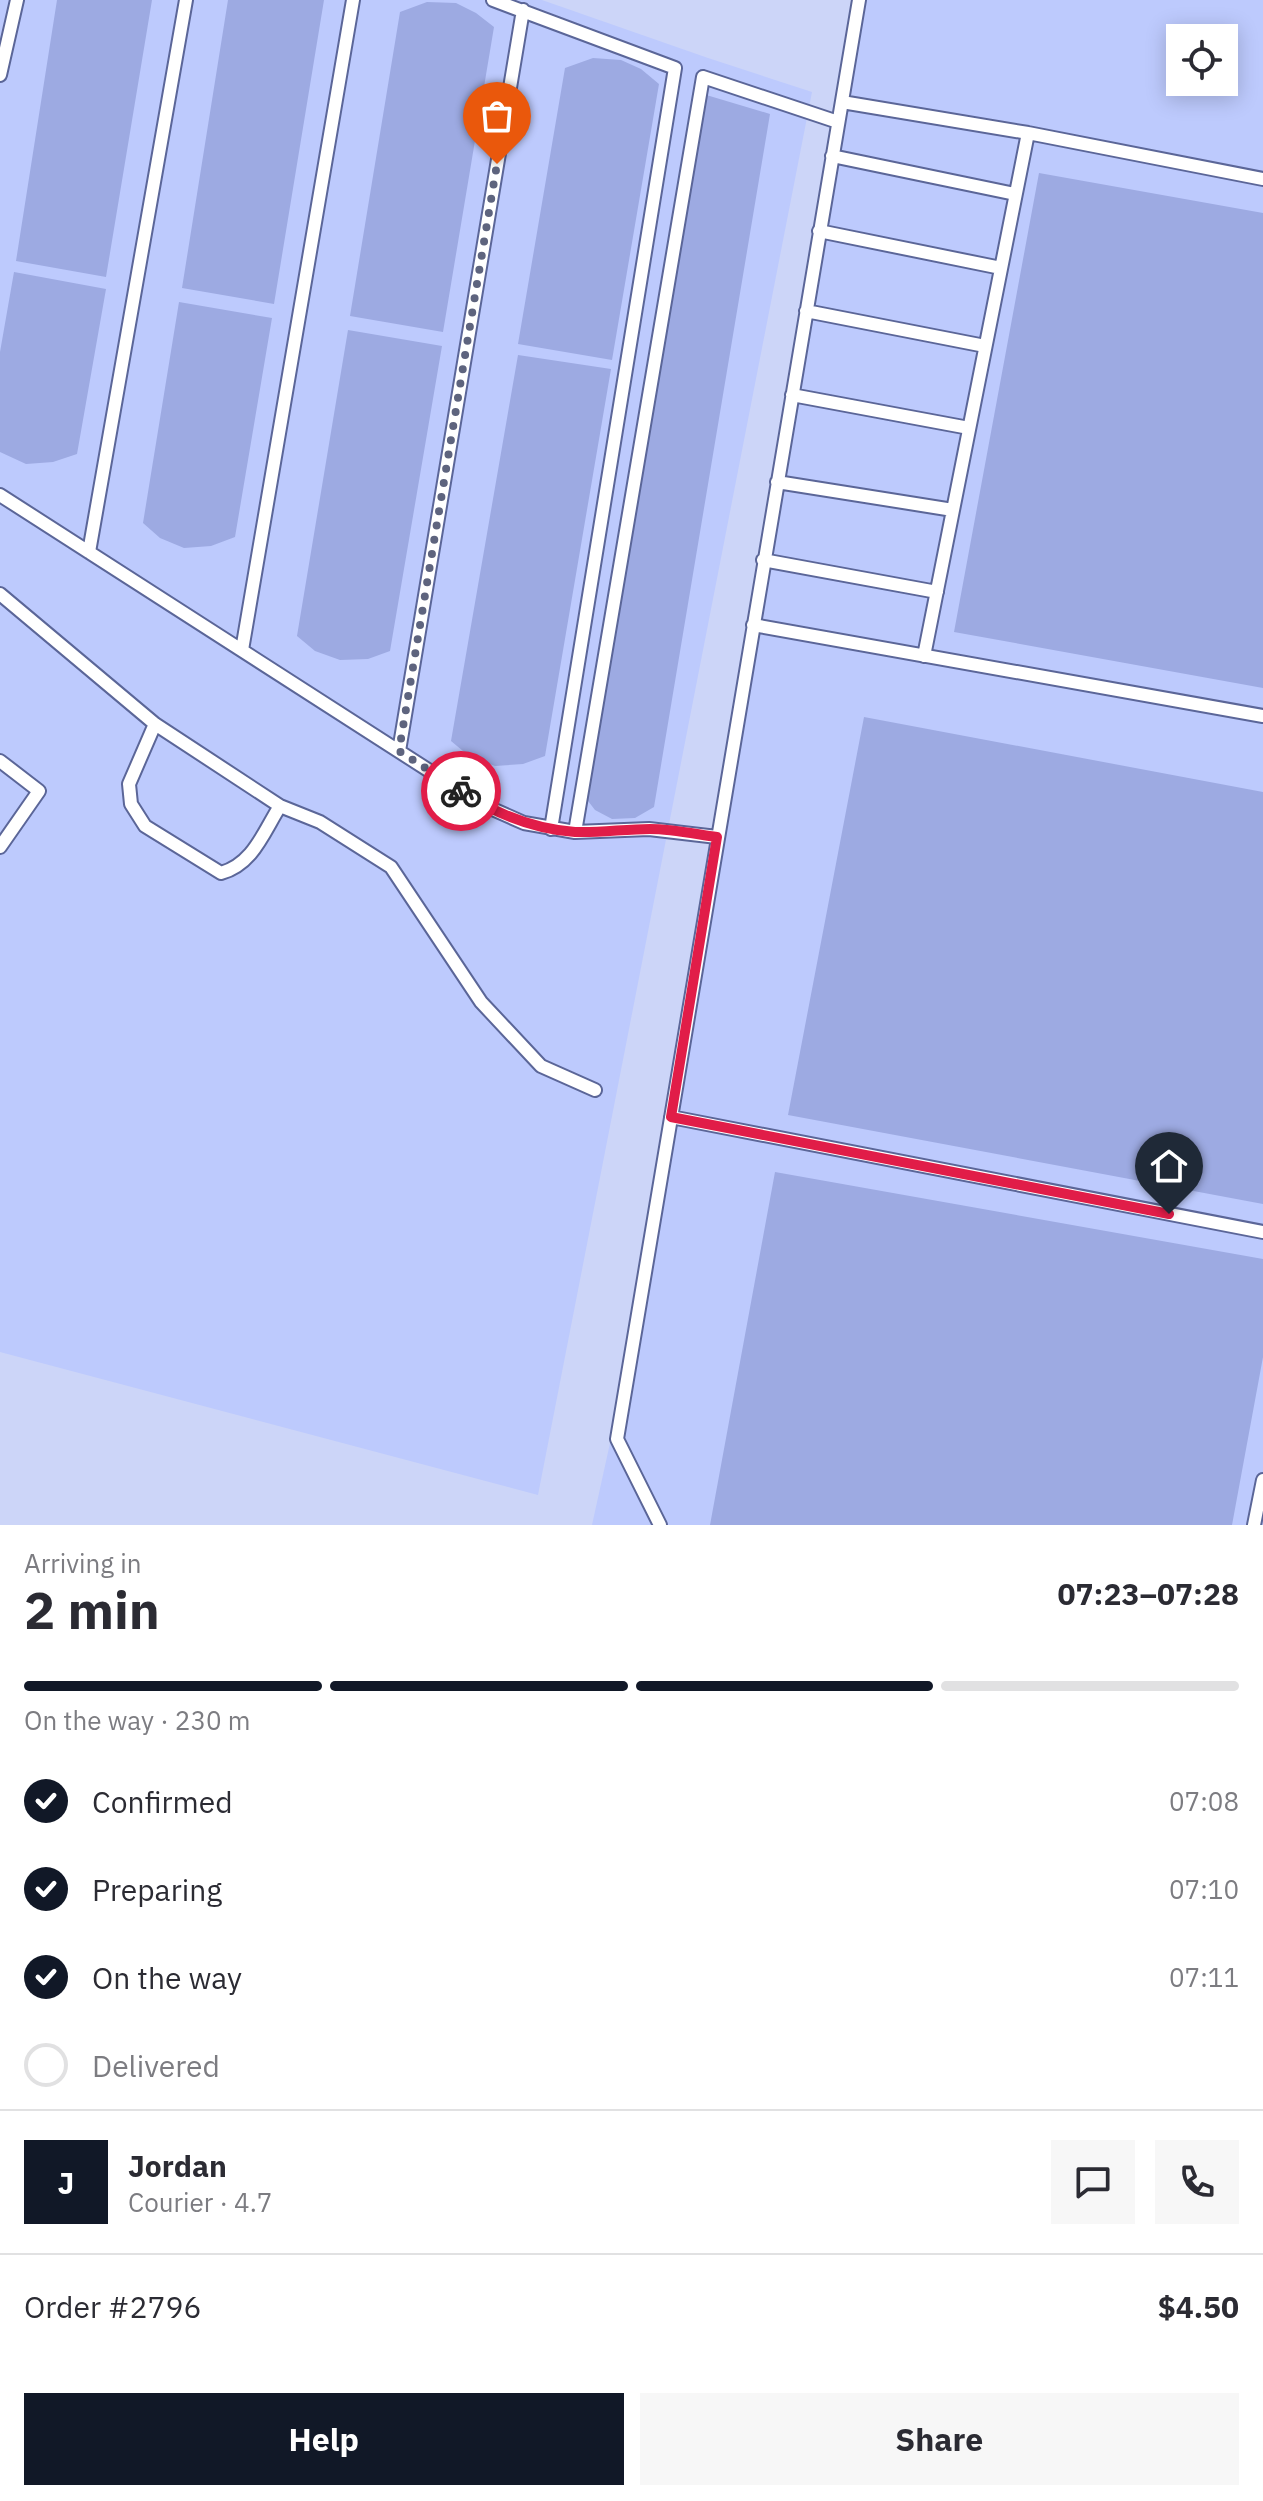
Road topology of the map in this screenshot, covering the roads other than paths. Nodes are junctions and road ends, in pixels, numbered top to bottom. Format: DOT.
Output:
graph roads {
  1 [pos="17,0"];
  2 [pos="186,0"];
  3 [pos="353,0"];
  4 [pos="493,0"];
  5 [pos="859,0"];
  6 [pos="523,10"];
  7 [pos="0,75"];
  8 [pos="842,102"];
  9 [pos="838,122"];
  10 [pos="1028,133"];
  11 [pos="832,156"];
  12 [pos="1263,179"];
  13 [pos="1015,194"];
  14 [pos="819,231"];
  15 [pos="1001,268"];
  16 [pos="806,311"];
  17 [pos="985,346"];
  18 [pos="792,395"];
  19 [pos="969,428"];
  20 [pos="777,482"];
  21 [pos="0,495"];
  22 [pos="953,510"];
  23 [pos="89,552"];
  24 [pos="763,560"];
  25 [pos="937,592"];
  26 [pos="0,594"];
  27 [pos="753,625"];
  28 [pos="242,650"];
  29 [pos="924,656"];
  30 [pos="1263,716"];
  31 [pos="155,724"];
  32 [pos="399,751"];
  33 [pos="0,761"];
  34 [pos="280,806"];
  35 [pos="551,829"];
  36 [pos="575,832"];
  37 [pos="717,837"];
  38 [pos="0,847"];
  39 [pos="595,1090"];
  40 [pos="671,1117"];
  41 [pos="1263,1232"];
  42 [pos="1263,1480"];
  43 [pos="660,1525"];
  44 [pos="1254,1525"];
  1 -- 7 [label="lane"];
  2 -- 23 [label="lane"];
  3 -- 28 [label="lane"];
  4 -- 6 [label="lane"];
  5 -- 8 [label="lane"];
  6 -- 32 [label="lane"];
  6 -- 35 [label="lane"];
  8 -- 9 [label="lane"];
  8 -- 10 [label="lane"];
  9 -- 11 [label="lane"];
  9 -- 36 [label="lane"];
  10 -- 12 [label="lane"];
  10 -- 13 [label="lane"];
  11 -- 13 [label="lane"];
  11 -- 14 [label="lane"];
  13 -- 15 [label="lane"];
  14 -- 15 [label="lane"];
  14 -- 16 [label="lane"];
  15 -- 17 [label="lane"];
  16 -- 17 [label="lane"];
  16 -- 18 [label="lane"];
  17 -- 19 [label="lane"];
  18 -- 19 [label="lane"];
  18 -- 20 [label="lane"];
  19 -- 22 [label="lane"];
  20 -- 22 [label="lane"];
  20 -- 24 [label="lane"];
  21 -- 23 [label="lane"];
  22 -- 25 [label="lane"];
  23 -- 28 [label="lane"];
  24 -- 25 [label="lane"];
  24 -- 27 [label="lane"];
  25 -- 29 [label="lane"];
  26 -- 31 [label="lane"];
  27 -- 29 [label="lane"];
  27 -- 37 [label="lane"];
  28 -- 32 [label="lane"];
  29 -- 30 [label="lane"];
  31 -- 34 [label="lane"];
  31 -- 34 [label="lane"];
  32 -- 35 [label="lane"];
  33 -- 38 [label="lane"];
  34 -- 39 [label="lane"];
  35 -- 36 [label="lane"];
  36 -- 37 [label="lane"];
  37 -- 40 [label="lane"];
  40 -- 41 [label="lane"];
  40 -- 43 [label="lane"];
  42 -- 44 [label="lane"];
}
